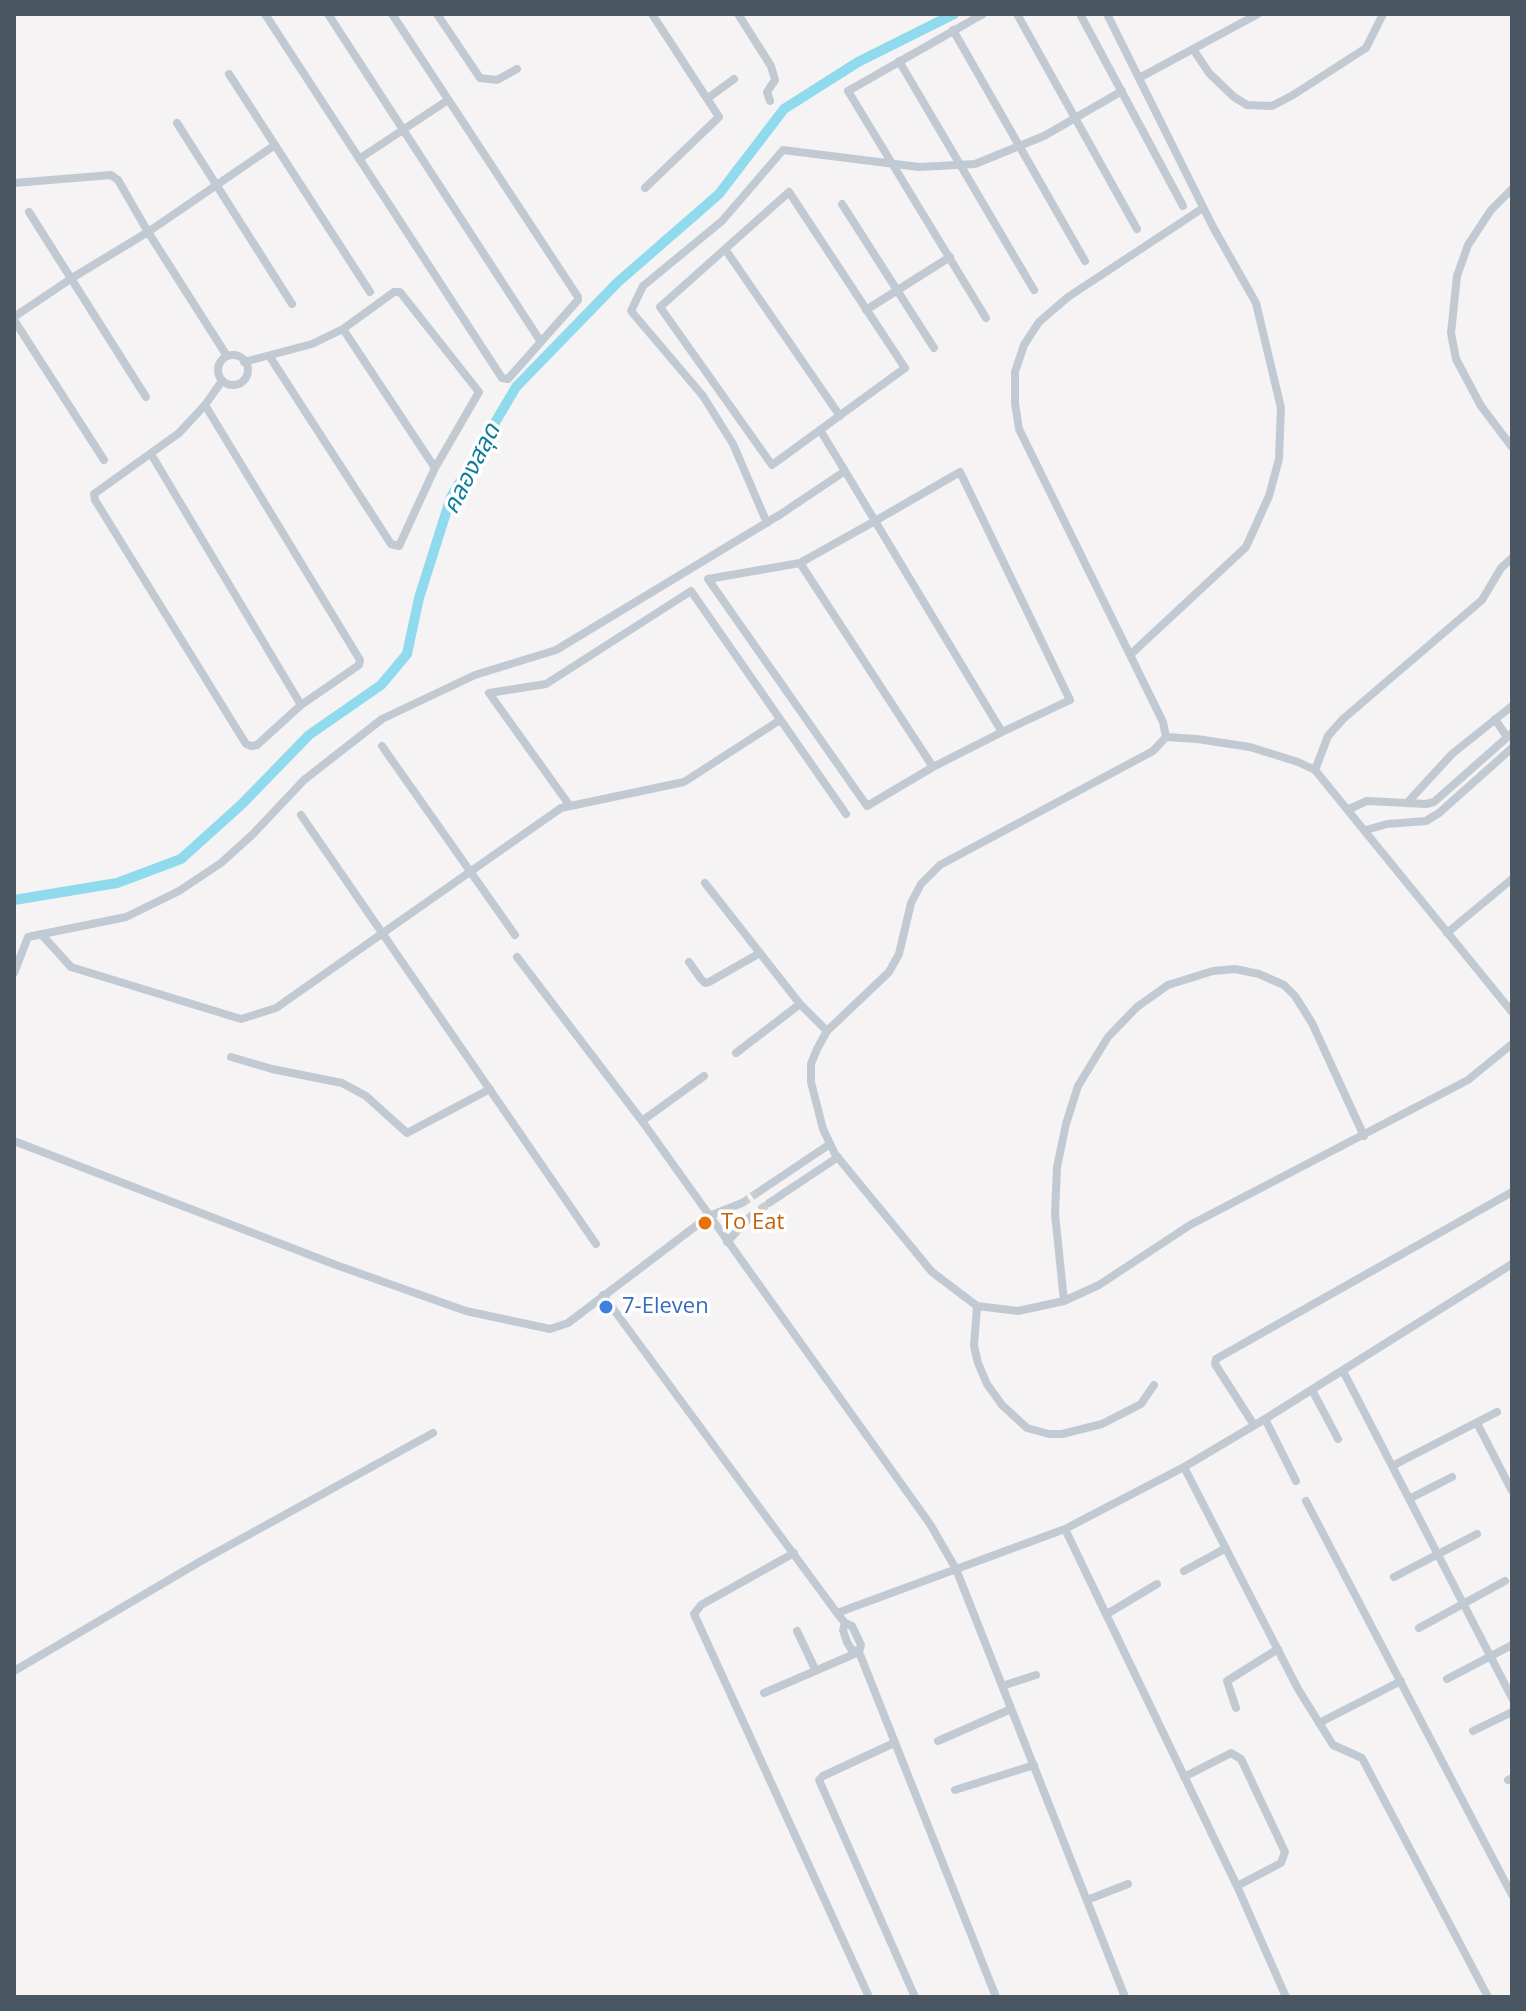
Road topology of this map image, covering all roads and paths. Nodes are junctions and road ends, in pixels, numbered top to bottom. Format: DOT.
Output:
graph roads {
  1 [pos="265,14"];
  2 [pos="328,14"];
  3 [pos="392,14"];
  4 [pos="437,14"];
  5 [pos="652,14"];
  6 [pos="738,14"];
  7 [pos="983,14"];
  8 [pos="1017,14"];
  9 [pos="1080,14"];
  10 [pos="1107,14"];
  11 [pos="1258,14"];
  12 [pos="1383,14"];
  13 [pos="953,30"];
  14 [pos="1193,49"];
  15 [pos="899,61"];
  16 [pos="517,69"];
  17 [pos="229,74"];
  18 [pos="1139,78"];
  19 [pos="734,79"];
  20 [pos="1122,91"];
  21 [pos="708,98"];
  22 [pos="448,100"];
  23 [pos="770,101"];
  24 [pos="1075,118"];
  25 [pos="177,123"];
  26 [pos="402,132"];
  27 [pos="275,145"];
  28 [pos="1019,146"];
  29 [pos="359,159"];
  30 [pos="894,164"];
  31 [pos="959,165"];
  32 [pos="14,183"];
  33 [pos="216,185"];
  34 [pos="645,188"];
  35 [pos="1512,189"];
  36 [pos="842,204"];
  37 [pos="1183,206"];
  38 [pos="1203,208"];
  39 [pos="29,212"];
  40 [pos="1137,229"];
  41 [pos="148,232"];
  42 [pos="725,249"];
  43 [pos="950,257"];
  44 [pos="1085,261"];
  45 [pos="72,278"];
  46 [pos="1034,290"];
  47 [pos="897,291"];
  48 [pos="370,292"];
  49 [pos="292,304"];
  50 [pos="866,310"];
  51 [pos="986,318"];
  52 [pos="14,319"];
  53 [pos="343,329"];
  54 [pos="541,342"];
  55 [pos="934,348"];
  56 [pos="227,356"];
  57 [pos="270,357"];
  58 [pos="244,362"];
  59 [pos="222,381"];
  60 [pos="146,397"];
  61 [pos="205,405"];
  62 [pos="840,416"];
  63 [pos="820,430"];
  64 [pos="1510,441"];
  65 [pos="151,454"];
  66 [pos="104,460"];
  67 [pos="435,468"];
  68 [pos="845,471"];
  69 [pos="875,521"];
  70 [pos="767,523"];
  71 [pos="1512,558"];
  72 [pos="800,563"];
  73 [pos="1131,654"];
  74 [pos="301,705"];
  75 [pos="1512,706"];
  76 [pos="1495,719"];
  77 [pos="780,720"];
  78 [pos="1002,732"];
  79 [pos="1510,735"];
  80 [pos="1166,737"];
  81 [pos="382,746"];
  82 [pos="1512,748"];
  83 [pos="933,767"];
  84 [pos="1315,770"];
  85 [pos="1407,803"];
  86 [pos="570,806"];
  87 [pos="1349,809"];
  88 [pos="846,814"];
  89 [pos="301,815"];
  90 [pos="1366,830"];
  91 [pos="469,873"];
  92 [pos="1512,879"];
  93 [pos="705,883"];
  94 [pos="1447,933"];
  95 [pos="41,934"];
  96 [pos="382,934"];
  97 [pos="515,935"];
  98 [pos="760,953"];
  99 [pos="517,957"];
  100 [pos="689,962"];
  101 [pos="14,973"];
  102 [pos="800,1004"];
  103 [pos="1512,1012"];
  104 [pos="827,1031"];
  105 [pos="1512,1044"];
  106 [pos="736,1053"];
  107 [pos="231,1057"];
  108 [pos="704,1076"];
  109 [pos="490,1089"];
  110 [pos="642,1121"];
  111 [pos="1364,1136"];
  112 [pos="14,1141"];
  113 [pos="830,1144"];
  114 [pos="838,1157"];
  115 [pos="760,1191"];
  116 [pos="1512,1192"];
  117 [pos="742,1203"];
  118 [pos="769,1203"];
  119 [pos="709,1216"];
  120 [pos="750,1217"];
  121 [pos="727,1242"];
  122 [pos="596,1244"];
  123 [pos="1512,1264"];
  124 [pos="603,1295"];
  125 [pos="1064,1301"];
  126 [pos="977,1306"];
  127 [pos="1343,1371"];
  128 [pos="1154,1385"];
  129 [pos="1312,1390"];
  130 [pos="1497,1412"];
  131 [pos="1265,1419"];
  132 [pos="1477,1423"];
  133 [pos="1254,1425"];
  134 [pos="433,1433"];
  135 [pos="1338,1439"];
  136 [pos="1392,1466"];
  137 [pos="1184,1467"];
  138 [pos="1452,1477"];
  139 [pos="1296,1481"];
  140 [pos="1512,1491"];
  141 [pos="1409,1499"];
  142 [pos="1306,1501"];
  143 [pos="1065,1529"];
  144 [pos="1477,1534"];
  145 [pos="1226,1548"];
  146 [pos="794,1553"];
  147 [pos="1437,1554"];
  148 [pos="956,1569"];
  149 [pos="1184,1571"];
  150 [pos="1394,1577"];
  151 [pos="1505,1581"];
  152 [pos="1157,1584"];
  153 [pos="1463,1603"];
  154 [pos="837,1613"];
  155 [pos="1107,1614"];
  156 [pos="1419,1628"];
  157 [pos="797,1631"];
  158 [pos="1512,1645"];
  159 [pos="1278,1649"];
  160 [pos="859,1652"];
  161 [pos="1490,1656"];
  162 [pos="14,1671"];
  163 [pos="816,1671"];
  164 [pos="1036,1675"];
  165 [pos="1447,1679"];
  166 [pos="1401,1681"];
  167 [pos="1002,1686"];
  168 [pos="764,1693"];
  169 [pos="1512,1698"];
  170 [pos="1236,1708"];
  171 [pos="1011,1709"];
  172 [pos="1512,1712"];
  173 [pos="1319,1723"];
  174 [pos="1473,1731"];
  175 [pos="938,1741"];
  176 [pos="894,1743"];
  177 [pos="1034,1765"];
  178 [pos="1184,1777"];
  179 [pos="955,1790"];
  180 [pos="1128,1884"];
  181 [pos="1237,1886"];
  182 [pos="1512,1895"];
  183 [pos="1087,1900"];
  184 [pos="869,1997"];
  185 [pos="915,1997"];
  186 [pos="996,1997"];
  187 [pos="1125,1997"];
  188 [pos="1286,1997"];
  189 [pos="1488,1997"];
  1 -- 29 [label="street"];
  2 -- 26 [label="street"];
  3 -- 22 [label="street"];
  4 -- 16 [label="street"];
  5 -- 21 [label="street"];
  6 -- 23 [label="street"];
  7 -- 13 [label="street"];
  8 -- 24 [label="street"];
  9 -- 20 [label="street"];
  10 -- 18 [label="street"];
  11 -- 14 [label="street"];
  12 -- 14 [label="street"];
  13 -- 15 [label="street"];
  13 -- 28 [label="street"];
  14 -- 18 [label="street"];
  15 -- 30 [label="street"];
  15 -- 31 [label="street"];
  17 -- 27 [label="street"];
  18 -- 38 [label="street"];
  19 -- 21 [label="street"];
  20 -- 24 [label="street"];
  20 -- 37 [label="street"];
  21 -- 34 [label="street"];
  22 -- 26 [label="street"];
  22 -- 54 [label="street"];
  24 -- 28 [label="street"];
  24 -- 40 [label="street"];
  25 -- 33 [label="street"];
  26 -- 29 [label="street"];
  26 -- 54 [label="street"];
  27 -- 33 [label="street"];
  27 -- 48 [label="street"];
  28 -- 31 [label="street"];
  28 -- 44 [label="street"];
  29 -- 54 [label="street"];
  30 -- 31 [label="street"];
  30 -- 43 [label="street"];
  30 -- 70 [label="street"];
  31 -- 46 [label="street"];
  32 -- 41 [label="street"];
  33 -- 41 [label="street"];
  33 -- 49 [label="street"];
  35 -- 64 [label="street"];
  36 -- 47 [label="street"];
  38 -- 73 [label="street"];
  38 -- 73 [label="street"];
  39 -- 45 [label="street"];
  41 -- 45 [label="street"];
  41 -- 56 [label="street"];
  42 -- 50 [label="street"];
  42 -- 62 [label="street"];
  42 -- 63 [label="street"];
  43 -- 47 [label="street"];
  43 -- 51 [label="street"];
  45 -- 52 [label="street"];
  45 -- 60 [label="street"];
  47 -- 50 [label="street"];
  47 -- 55 [label="street"];
  50 -- 62 [label="street"];
  52 -- 66 [label="street"];
  53 -- 57 [label="street"];
  53 -- 67 [label="street"];
  53 -- 67 [label="street"];
  56 -- 58 [label="street"];
  56 -- 59 [label="street"];
  57 -- 58 [label="street"];
  57 -- 67 [label="street"];
  58 -- 59 [label="street"];
  59 -- 61 [label="street"];
  61 -- 65 [label="street"];
  61 -- 74 [label="street"];
  62 -- 63 [label="street"];
  63 -- 68 [label="street"];
  65 -- 74 [label="street"];
  65 -- 74 [label="street"];
  68 -- 69 [label="street"];
  68 -- 70 [label="street"];
  69 -- 72 [label="street"];
  69 -- 78 [label="street"];
  69 -- 78 [label="street"];
  70 -- 95 [label="street"];
  71 -- 84 [label="street"];
  72 -- 83 [label="street"];
  72 -- 83 [label="street"];
  73 -- 80 [label="street"];
  75 -- 76 [label="street"];
  76 -- 79 [label="street"];
  76 -- 85 [label="street"];
  77 -- 86 [label="street"];
  77 -- 86 [label="street"];
  77 -- 88 [label="street"];
  78 -- 83 [label="street"];
  79 -- 85 [label="street"];
  80 -- 84 [label="street"];
  80 -- 104 [label="street"];
  81 -- 91 [label="street"];
  82 -- 90 [label="street"];
  84 -- 87 [label="street"];
  85 -- 87 [label="street"];
  86 -- 91 [label="street"];
  87 -- 90 [label="street"];
  89 -- 96 [label="street"];
  90 -- 94 [label="street"];
  91 -- 96 [label="street"];
  91 -- 97 [label="street"];
  92 -- 94 [label="street"];
  93 -- 98 [label="street"];
  94 -- 103 [label="street"];
  95 -- 96 [label="street"];
  95 -- 101 [label="street"];
  96 -- 109 [label="street"];
  98 -- 100 [label="street"];
  98 -- 102 [label="street"];
  99 -- 110 [label="street"];
  102 -- 104 [label="street"];
  102 -- 106 [label="street"];
  104 -- 113 [label="street"];
  105 -- 111 [label="street"];
  107 -- 109 [label="street"];
  108 -- 110 [label="street"];
  109 -- 122 [label="street"];
  110 -- 119 [label="street"];
  111 -- 125 [label="street"];
  111 -- 125 [label="street"];
  112 -- 124 [label="street"];
  113 -- 114 [label="street"];
  113 -- 115 [label="street"];
  114 -- 118 [label="street"];
  114 -- 126 [label="street"];
  116 -- 133 [label="street"];
  117 -- 119 [label="street"];
  119 -- 121 [label="street"];
  119 -- 124 [label="street"];
  120 -- 121 [label="street"];
  121 -- 148 [label="street"];
  123 -- 127 [label="street"];
  124 -- 146 [label="street"];
  125 -- 126 [label="street"];
  126 -- 128 [label="street"];
  127 -- 129 [label="street"];
  127 -- 136 [label="street"];
  129 -- 131 [label="street"];
  129 -- 135 [label="street"];
  130 -- 132 [label="street"];
  131 -- 133 [label="street"];
  131 -- 139 [label="street"];
  132 -- 136 [label="street"];
  132 -- 140 [label="street"];
  133 -- 137 [label="street"];
  134 -- 162 [label="street"];
  136 -- 141 [label="street"];
  137 -- 143 [label="street"];
  137 -- 145 [label="street"];
  138 -- 141 [label="street"];
  141 -- 147 [label="street"];
  142 -- 166 [label="street"];
  143 -- 148 [label="street"];
  143 -- 155 [label="street"];
  144 -- 147 [label="street"];
  145 -- 149 [label="street"];
  145 -- 159 [label="street"];
  146 -- 154 [label="street"];
  146 -- 184 [label="street"];
  147 -- 150 [label="street"];
  147 -- 153 [label="street"];
  148 -- 154 [label="street"];
  148 -- 167 [label="street"];
  151 -- 153 [label="street"];
  152 -- 155 [label="street"];
  153 -- 156 [label="street"];
  153 -- 161 [label="street"];
  154 -- 160 [label="street"];
  155 -- 178 [label="street"];
  157 -- 163 [label="street"];
  158 -- 161 [label="street"];
  159 -- 170 [label="street"];
  159 -- 173 [label="street"];
  160 -- 163 [label="street"];
  160 -- 176 [label="street"];
  161 -- 165 [label="street"];
  161 -- 169 [label="street"];
  163 -- 168 [label="street"];
  164 -- 167 [label="street"];
  166 -- 173 [label="street"];
  166 -- 182 [label="street"];
  167 -- 171 [label="street"];
  171 -- 175 [label="street"];
  171 -- 177 [label="street"];
  172 -- 174 [label="street"];
  173 -- 189 [label="street"];
  176 -- 185 [label="street"];
  176 -- 186 [label="street"];
  177 -- 179 [label="street"];
  177 -- 183 [label="street"];
  178 -- 181 [label="street"];
  178 -- 181 [label="street"];
  180 -- 183 [label="street"];
  181 -- 188 [label="street"];
  183 -- 187 [label="street"];
}
